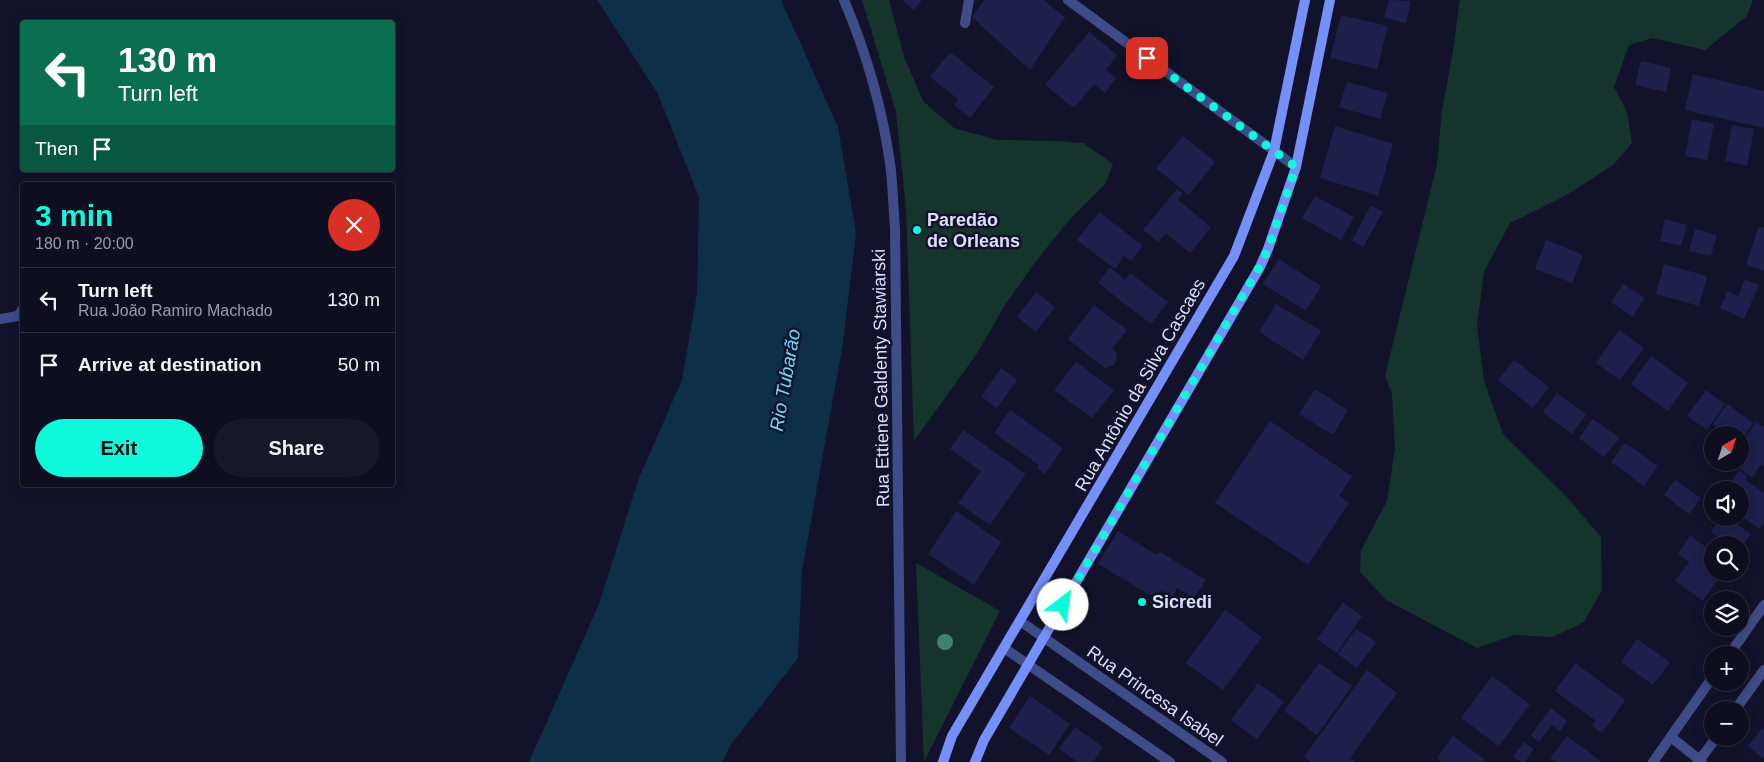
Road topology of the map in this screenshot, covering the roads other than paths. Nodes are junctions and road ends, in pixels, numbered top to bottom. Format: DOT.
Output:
graph roads {
  1 [pos="844,0"];
  2 [pos="969,0"];
  3 [pos="1068,0"];
  4 [pos="1305,0"];
  5 [pos="1330,0"];
  6 [pos="965,23"];
  7 [pos="1274,151"];
  8 [pos="1296,167"];
  9 [pos="20,313"];
  10 [pos="0,319"];
  11 [pos="1764,605"];
  12 [pos="1020,621"];
  13 [pos="1043,638"];
  14 [pos="1735,646"];
  15 [pos="1004,648"];
  16 [pos="1028,664"];
  17 [pos="1764,670"];
  18 [pos="1704,690"];
  19 [pos="1742,701"];
  20 [pos="1671,737"];
  21 [pos="1710,746"];
  22 [pos="1700,761"];
  23 [pos="901,762"];
  24 [pos="943,762"];
  25 [pos="975,762"];
  26 [pos="1170,762"];
  27 [pos="1222,762"];
  28 [pos="1653,762"];
  1 -- 23 [label="street, Rua Ettiene Galdenty Stawiarski"];
  2 -- 6 [label="street"];
  3 -- 7 [label="street"];
  4 -- 7 [label="main road, Rua Antônio da Silva Cascaes"];
  5 -- 8 [label="main road"];
  7 -- 8 [label="street"];
  7 -- 12 [label="main road, Rua Antônio da Silva Cascaes"];
  8 -- 13 [label="main road"];
  9 -- 10 [label="street"];
  11 -- 14 [label="street"];
  12 -- 13 [label="street, Rua Princesa Isabel"];
  12 -- 15 [label="main road, Rua Antônio da Silva Cascaes"];
  13 -- 16 [label="main road"];
  13 -- 27 [label="street, Rua Princesa Isabel"];
  15 -- 16 [label="street"];
  15 -- 24 [label="main road, Rua Antônio da Silva Cascaes"];
  16 -- 25 [label="main road"];
  16 -- 26 [label="street"];
  17 -- 19 [label="street"];
  18 -- 20 [label="street"];
  20 -- 22 [label="street"];
  20 -- 28 [label="street"];
  21 -- 22 [label="street"];
}
